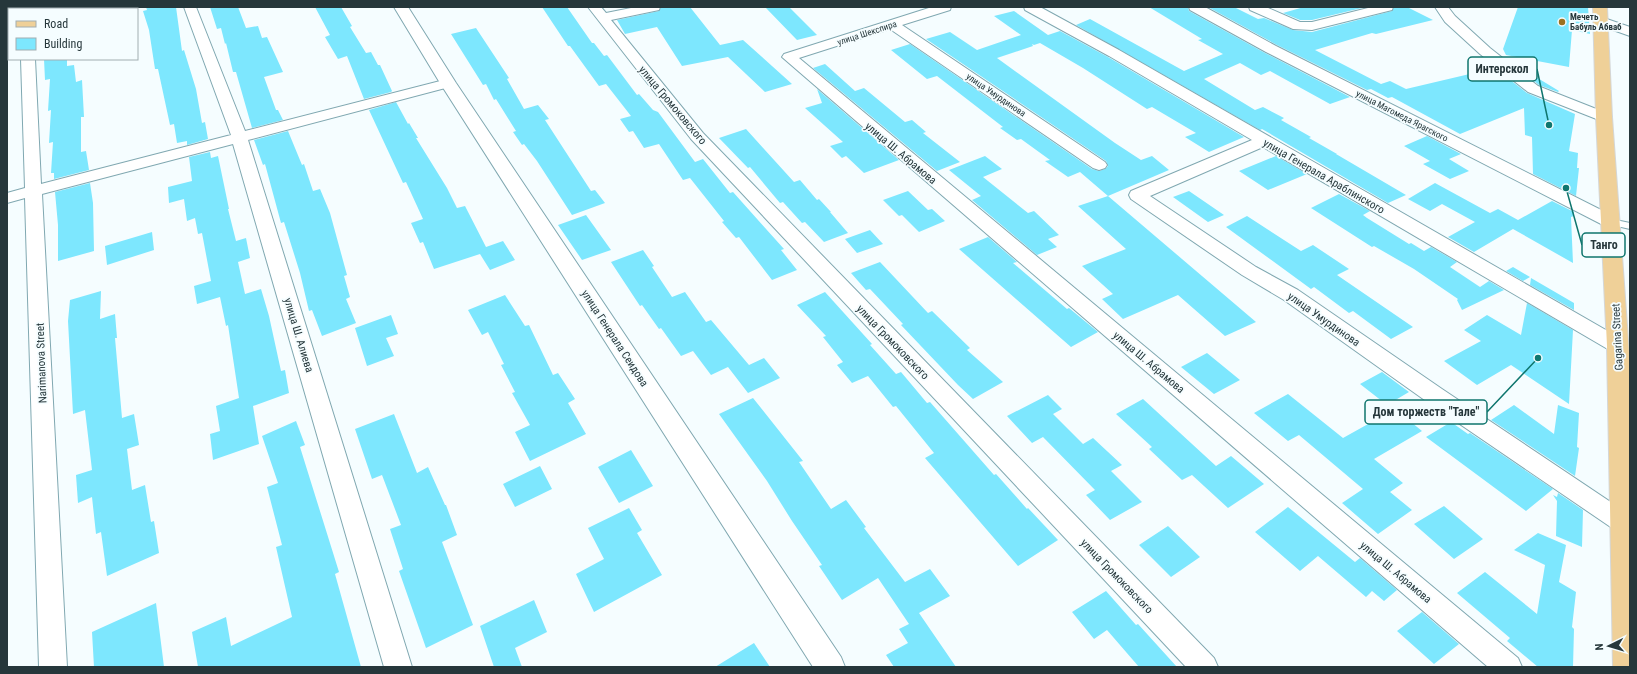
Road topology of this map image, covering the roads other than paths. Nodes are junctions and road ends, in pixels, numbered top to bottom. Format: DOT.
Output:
graph roads {
  1 [pos="190,7"];
  2 [pos="401,7"];
  3 [pos="654,7"];
  4 [pos="945,7"];
  5 [pos="1030,7"];
  6 [pos="1195,7"];
  7 [pos="1255,7"];
  8 [pos="1388,7"];
  9 [pos="1440,7"];
  10 [pos="598,12"];
  11 [pos="1600,14"];
  12 [pos="892,25"];
  13 [pos="1630,32"];
  14 [pos="789,58"];
  15 [pos="28,60"];
  16 [pos="448,83"];
  17 [pos="1604,117"];
  18 [pos="239,136"];
  19 [pos="1263,141"];
  20 [pos="1099,166"];
  21 [pos="34,190"];
  22 [pos="7,198"];
  23 [pos="1621,224"];
  24 [pos="1624,347"];
  25 [pos="1623,524"];
  26 [pos="1628,615"];
  27 [pos="53,667"];
  28 [pos="398,667"];
  29 [pos="830,667"];
  30 [pos="1204,667"];
  31 [pos="1508,667"];
  32 [pos="1628,667"];
  1 -- 18 [label="street, улица Ш. Алиева"];
  2 -- 16 [label="street, улица Генерала Сеидова"];
  3 -- 10 [label="street"];
  4 -- 12 [label="street, улица Шекспира"];
  5 -- 19 [label="street, улица Генерала Араблинского"];
  6 -- 23 [label="street, улица Магомеда Ярагского"];
  7 -- 8 [label="street"];
  9 -- 17 [label="street"];
  10 -- 30 [label="street, улица Громоковского"];
  11 -- 13 [label="street"];
  11 -- 17 [label="main road, Gagarina Street"];
  12 -- 14 [label="street, улица Шекспира"];
  12 -- 20 [label="street, улица Умурдинова"];
  14 -- 31 [label="street, улица Ш. Абрамова"];
  15 -- 21 [label="street, Narimanova Street"];
  16 -- 18 [label="street"];
  16 -- 29 [label="street, улица Генерала Сеидова"];
  17 -- 23 [label="main road, Gagarina Street"];
  18 -- 21 [label="street"];
  18 -- 28 [label="street, улица Ш. Алиева"];
  19 -- 24 [label="street, улица Генерала Араблинского"];
  19 -- 25 [label="street, улица Умурдинова"];
  21 -- 22 [label="street"];
  21 -- 27 [label="street, Narimanova Street"];
  23 -- 24 [label="main road, Gagarina Street"];
  24 -- 25 [label="main road, Gagarina Street"];
  25 -- 26 [label="main road, Gagarina Street"];
  26 -- 32 [label="main road, Gagarina Street"];
}
